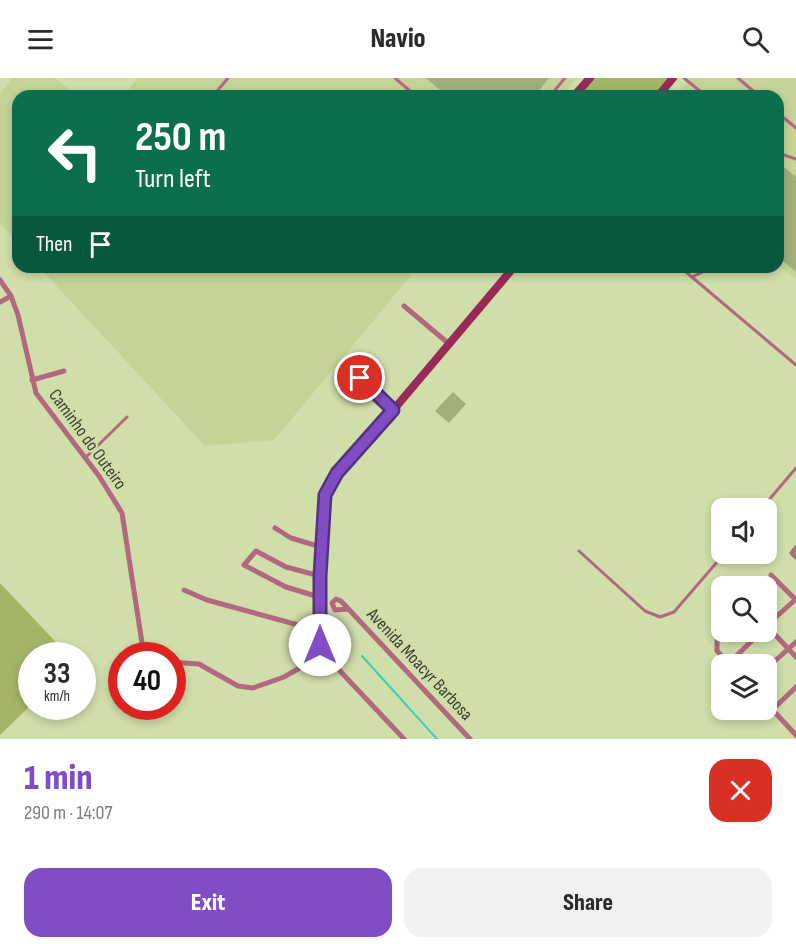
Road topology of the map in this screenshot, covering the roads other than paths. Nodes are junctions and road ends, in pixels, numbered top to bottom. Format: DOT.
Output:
graph roads {
  1 [pos="228,78"];
  2 [pos="395,78"];
  3 [pos="565,78"];
  4 [pos="590,78"];
  5 [pos="673,78"];
  6 [pos="684,78"];
  7 [pos="738,78"];
  8 [pos="218,90"];
  9 [pos="409,90"];
  10 [pos="555,90"];
  11 [pos="579,90"];
  12 [pos="663,90"];
  13 [pos="699,90"];
  14 [pos="752,90"];
  15 [pos="784,118"];
  16 [pos="796,128"];
  17 [pos="509,273"];
  18 [pos="687,273"];
  19 [pos="700,273"];
  20 [pos="692,277"];
  21 [pos="0,280"];
  22 [pos="11,296"];
  23 [pos="0,302"];
  24 [pos="404,306"];
  25 [pos="448,343"];
  26 [pos="796,365"];
  27 [pos="64,371"];
  28 [pos="360,378"];
  29 [pos="32,380"];
  30 [pos="393,410"];
  31 [pos="127,417"];
  32 [pos="84,458"];
  33 [pos="796,468"];
  34 [pos="770,498"];
  35 [pos="275,528"];
  36 [pos="321,548"];
  37 [pos="796,548"];
  38 [pos="579,550"];
  39 [pos="796,557"];
  40 [pos="715,564"];
  41 [pos="771,575"];
  42 [pos="320,576"];
  43 [pos="184,590"];
  44 [pos="319,597"];
  45 [pos="796,599"];
  46 [pos="348,609"];
  47 [pos="777,617"];
  48 [pos="320,631"];
  49 [pos="777,637"];
  50 [pos="142,642"];
  51 [pos="751,642"];
  52 [pos="796,642"];
  53 [pos="788,649"];
  54 [pos="324,654"];
  55 [pos="739,654"];
  56 [pos="796,657"];
  57 [pos="777,659"];
  58 [pos="186,663"];
  59 [pos="796,687"];
  60 [pos="777,705"];
  61 [pos="777,715"];
  62 [pos="796,735"];
  63 [pos="404,739"];
  64 [pos="470,739"];
  1 -- 8 [label="lane"];
  2 -- 9 [label="lane"];
  3 -- 10 [label="lane"];
  4 -- 11 [label="street"];
  5 -- 12 [label="street"];
  6 -- 13 [label="lane"];
  7 -- 14 [label="lane"];
  15 -- 16 [label="lane"];
  17 -- 25 [label="street"];
  18 -- 20 [label="lane"];
  19 -- 20 [label="lane"];
  20 -- 26 [label="lane"];
  21 -- 22 [label="street, Caminho do Outeiro"];
  22 -- 23 [label="street"];
  22 -- 29 [label="street, Caminho do Outeiro"];
  24 -- 25 [label="street"];
  25 -- 30 [label="street"];
  27 -- 29 [label="street"];
  28 -- 30 [label="street"];
  29 -- 32 [label="street, Caminho do Outeiro"];
  30 -- 36 [label="street"];
  31 -- 32 [label="lane"];
  32 -- 50 [label="street, Caminho do Outeiro"];
  33 -- 34 [label="lane"];
  35 -- 36 [label="street"];
  36 -- 42 [label="street"];
  37 -- 39 [label="street"];
  38 -- 40 [label="lane"];
  41 -- 45 [label="street"];
  42 -- 44 [label="street"];
  42 -- 44 [label="street"];
  43 -- 48 [label="street"];
  44 -- 48 [label="street"];
  45 -- 47 [label="street"];
  46 -- 64 [label="street, Avenida Moacyr Barbosa"];
  48 -- 54 [label="street"];
  49 -- 53 [label="street"];
  51 -- 55 [label="street"];
  52 -- 53 [label="street"];
  53 -- 56 [label="street"];
  53 -- 57 [label="street"];
  54 -- 58 [label="street"];
  54 -- 63 [label="street"];
  59 -- 60 [label="street"];
  61 -- 62 [label="street"];
}
